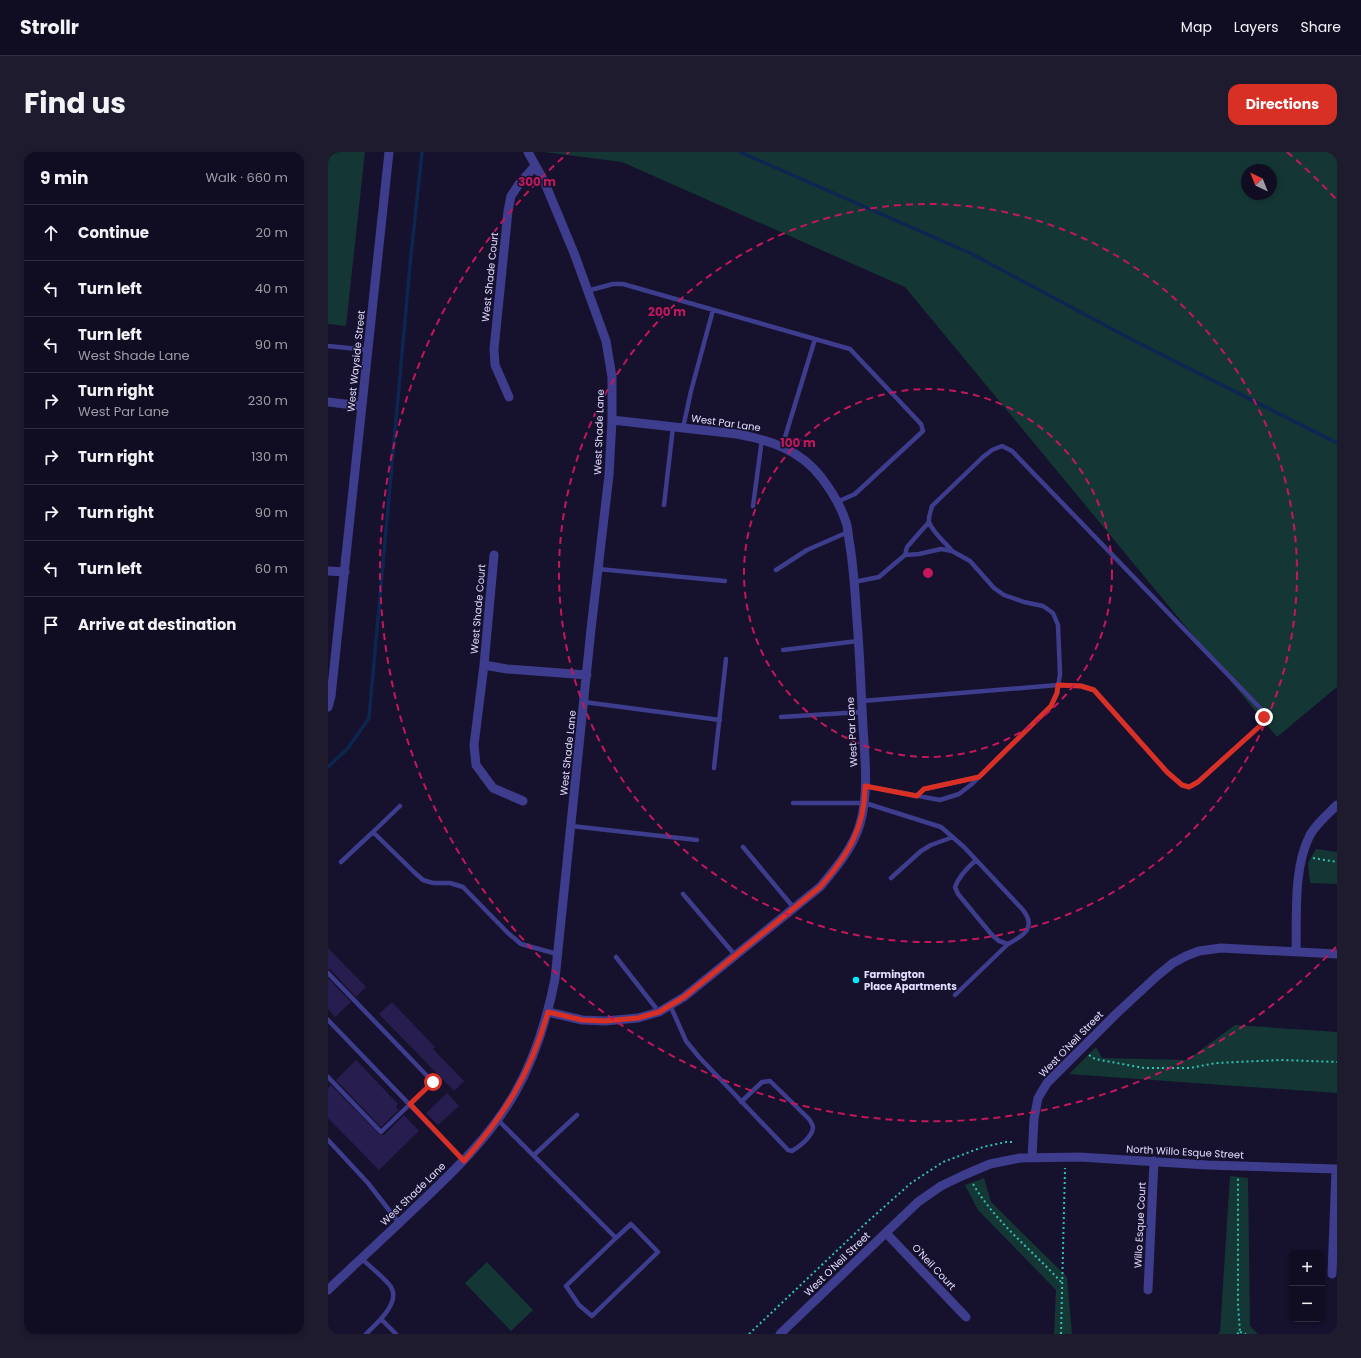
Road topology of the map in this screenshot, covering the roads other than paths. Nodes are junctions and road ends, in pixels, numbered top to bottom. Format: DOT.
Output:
graph roads {
  1 [pos="389,152"];
  2 [pos="528,152"];
  3 [pos="535,166"];
  4 [pos="588,291"];
  5 [pos="713,310"];
  6 [pos="815,339"];
  7 [pos="328,346"];
  8 [pos="369,350"];
  9 [pos="509,397"];
  10 [pos="328,402"];
  11 [pos="362,406"];
  12 [pos="612,420"];
  13 [pos="673,427"];
  14 [pos="683,428"];
  15 [pos="762,439"];
  16 [pos="782,447"];
  17 [pos="837,502"];
  18 [pos="664,505"];
  19 [pos="753,506"];
  20 [pos="929,522"];
  21 [pos="848,532"];
  22 [pos="952,551"];
  23 [pos="494,555"];
  24 [pos="906,555"];
  25 [pos="598,569"];
  26 [pos="776,570"];
  27 [pos="328,571"];
  28 [pos="345,572"];
  29 [pos="725,582"];
  30 [pos="854,582"];
  31 [pos="858,641"];
  32 [pos="783,650"];
  33 [pos="726,659"];
  34 [pos="484,665"];
  35 [pos="587,675"];
  36 [pos="1058,685"];
  37 [pos="862,701"];
  38 [pos="584,702"];
  39 [pos="328,707"];
  40 [pos="862,712"];
  41 [pos="781,717"];
  42 [pos="720,720"];
  43 [pos="714,768"];
  44 [pos="979,777"];
  45 [pos="865,786"];
  46 [pos="917,796"];
  47 [pos="523,801"];
  48 [pos="793,803"];
  49 [pos="865,803"];
  50 [pos="400,806"];
  51 [pos="1337,806"];
  52 [pos="571,826"];
  53 [pos="373,832"];
  54 [pos="953,837"];
  55 [pos="697,840"];
  56 [pos="743,847"];
  57 [pos="976,860"];
  58 [pos="341,862"];
  59 [pos="891,878"];
  60 [pos="683,894"];
  61 [pos="794,908"];
  62 [pos="1008,944"];
  63 [pos="1296,952"];
  64 [pos="557,954"];
  65 [pos="1337,954"];
  66 [pos="735,955"];
  67 [pos="616,957"];
  68 [pos="328,973"];
  69 [pos="955,995"];
  70 [pos="670,1005"];
  71 [pos="548,1012"];
  72 [pos="659,1012"];
  73 [pos="328,1020"];
  74 [pos="328,1077"];
  75 [pos="741,1102"];
  76 [pos="410,1104"];
  77 [pos="577,1115"];
  78 [pos="498,1120"];
  79 [pos="328,1140"];
  80 [pos="534,1155"];
  81 [pos="1032,1158"];
  82 [pos="464,1161"];
  83 [pos="1154,1161"];
  84 [pos="1337,1169"];
  85 [pos="399,1223"];
  86 [pos="886,1233"];
  87 [pos="616,1238"];
  88 [pos="361,1258"];
  89 [pos="1332,1274"];
  90 [pos="328,1290"];
  91 [pos="1148,1290"];
  92 [pos="966,1317"];
  93 [pos="381,1319"];
  94 [pos="366,1334"];
  95 [pos="396,1334"];
  96 [pos="780,1334"];
  1 -- 8 [label="street, West Wayside Street"];
  2 -- 3 [label="street, West Shade Lane"];
  3 -- 4 [label="street, West Shade Lane"];
  3 -- 9 [label="street, West Shade Court"];
  4 -- 5 [label="lane"];
  4 -- 12 [label="street, West Shade Lane"];
  5 -- 6 [label="lane"];
  5 -- 14 [label="lane"];
  6 -- 16 [label="lane"];
  6 -- 17 [label="lane"];
  7 -- 8 [label="lane"];
  8 -- 11 [label="street, West Wayside Street"];
  10 -- 11 [label="street"];
  11 -- 28 [label="street, West Wayside Street"];
  12 -- 13 [label="street, West Par Lane"];
  12 -- 25 [label="street, West Shade Lane"];
  13 -- 14 [label="street, West Par Lane"];
  13 -- 18 [label="lane"];
  14 -- 15 [label="street, West Par Lane"];
  15 -- 16 [label="street, West Par Lane"];
  15 -- 19 [label="lane"];
  16 -- 17 [label="street, West Par Lane"];
  17 -- 21 [label="street, West Par Lane"];
  20 -- 22 [label="lane"];
  20 -- 24 [label="lane"];
  20 -- 36 [label="lane"];
  21 -- 26 [label="lane"];
  21 -- 30 [label="street, West Par Lane"];
  22 -- 24 [label="lane"];
  22 -- 36 [label="lane"];
  23 -- 34 [label="street, West Shade Court"];
  24 -- 30 [label="lane"];
  25 -- 29 [label="lane"];
  25 -- 35 [label="street, West Shade Lane"];
  27 -- 28 [label="street"];
  28 -- 39 [label="street, West Wayside Street"];
  30 -- 31 [label="street, West Par Lane"];
  31 -- 32 [label="lane"];
  31 -- 37 [label="street, West Par Lane"];
  33 -- 42 [label="lane"];
  34 -- 35 [label="street, West Shade Court"];
  34 -- 47 [label="street, West Shade Court"];
  35 -- 38 [label="street, West Shade Lane"];
  36 -- 37 [label="lane"];
  36 -- 44 [label="lane"];
  37 -- 40 [label="street, West Par Lane"];
  38 -- 42 [label="lane"];
  38 -- 52 [label="street, West Shade Lane"];
  40 -- 41 [label="lane"];
  40 -- 45 [label="street, West Par Lane"];
  42 -- 43 [label="lane"];
  44 -- 46 [label="lane"];
  44 -- 46 [label="lane"];
  45 -- 46 [label="lane"];
  45 -- 49 [label="street, West Par Lane"];
  48 -- 49 [label="lane"];
  49 -- 54 [label="lane"];
  49 -- 61 [label="street, West Par Lane"];
  50 -- 53 [label="lane"];
  51 -- 63 [label="street"];
  52 -- 55 [label="lane"];
  52 -- 64 [label="street, West Shade Lane"];
  53 -- 58 [label="lane"];
  53 -- 64 [label="lane"];
  54 -- 57 [label="lane"];
  54 -- 59 [label="lane"];
  56 -- 61 [label="lane"];
  57 -- 62 [label="lane"];
  57 -- 62 [label="lane"];
  60 -- 66 [label="lane"];
  61 -- 66 [label="street, West Par Lane"];
  62 -- 69 [label="lane"];
  63 -- 65 [label="street, West O'Neil Street"];
  63 -- 81 [label="street, West O'Neil Street"];
  64 -- 71 [label="street, West Shade Lane"];
  66 -- 70 [label="street, West Par Lane"];
  67 -- 72 [label="lane"];
  68 -- 76 [label="lane"];
  70 -- 72 [label="street, West Par Lane"];
  70 -- 75 [label="lane"];
  71 -- 72 [label="street, West Par Lane"];
  71 -- 78 [label="street, West Shade Lane"];
  73 -- 76 [label="lane"];
  74 -- 76 [label="lane"];
  75 -- 75 [label="lane"];
  76 -- 82 [label="lane"];
  77 -- 80 [label="lane"];
  78 -- 80 [label="lane"];
  78 -- 82 [label="street, West Shade Lane"];
  79 -- 85 [label="lane"];
  80 -- 87 [label="lane"];
  81 -- 83 [label="street, North Willo Esque Street"];
  81 -- 86 [label="street, West O'Neil Street"];
  82 -- 85 [label="street, West Shade Lane"];
  83 -- 84 [label="street, North Willo Esque Street"];
  83 -- 91 [label="street, Willo Esque Court"];
  84 -- 89 [label="street"];
  85 -- 88 [label="street, West Shade Lane"];
  86 -- 92 [label="street, O'Neil Court"];
  86 -- 96 [label="street, West O'Neil Street"];
  87 -- 87 [label="lane"];
  88 -- 90 [label="street, West Shade Lane"];
  88 -- 93 [label="lane"];
  93 -- 94 [label="lane"];
  93 -- 95 [label="lane"];
}
